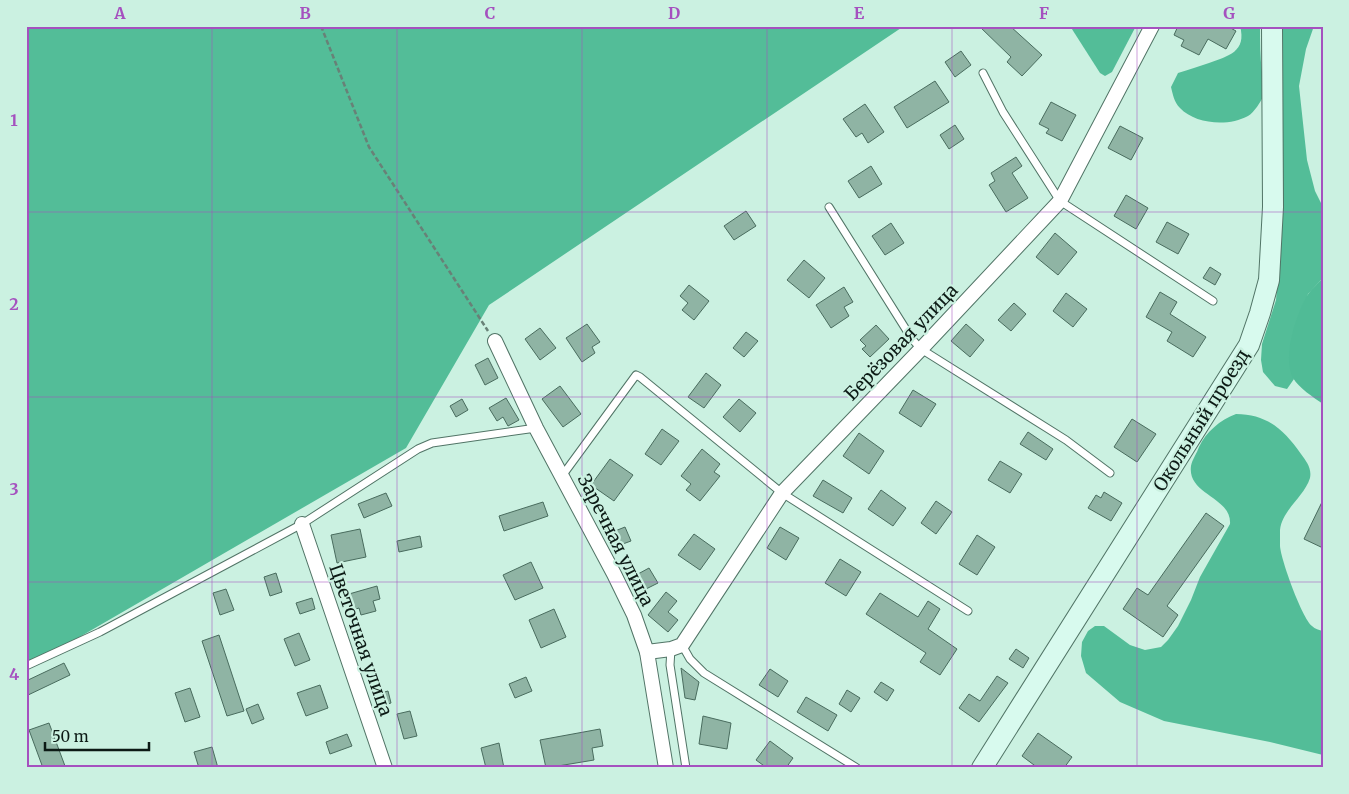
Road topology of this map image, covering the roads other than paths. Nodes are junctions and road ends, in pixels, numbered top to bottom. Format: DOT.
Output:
graph roads {
  1 [pos="1152,26"];
  2 [pos="1272,26"];
  3 [pos="983,72"];
  4 [pos="1060,201"];
  5 [pos="829,207"];
  6 [pos="1213,301"];
  7 [pos="495,341"];
  8 [pos="921,349"];
  9 [pos="536,428"];
  10 [pos="1110,473"];
  11 [pos="562,476"];
  12 [pos="782,492"];
  13 [pos="302,524"];
  14 [pos="968,611"];
  15 [pos="677,647"];
  16 [pos="647,652"];
  17 [pos="26,666"];
  18 [pos="385,768"];
  19 [pos="666,768"];
  20 [pos="686,768"];
  21 [pos="857,768"];
  22 [pos="982,768"];
  1 -- 4 [label="street, Берёзовая улица"];
  2 -- 22 [label="street, Окольный проезд"];
  3 -- 4 [label="lane"];
  4 -- 6 [label="lane"];
  4 -- 8 [label="street, Берёзовая улица"];
  5 -- 8 [label="lane"];
  7 -- 9 [label="street, Заречная улица"];
  8 -- 10 [label="lane"];
  8 -- 12 [label="street, Берёзовая улица"];
  9 -- 11 [label="street, Заречная улица"];
  9 -- 13 [label="lane"];
  11 -- 12 [label="lane"];
  11 -- 16 [label="street, Заречная улица"];
  12 -- 14 [label="lane"];
  12 -- 15 [label="street, Берёзовая улица"];
  13 -- 17 [label="lane"];
  13 -- 18 [label="street, Цветочная улица"];
  15 -- 16 [label="street"];
  15 -- 20 [label="lane"];
  15 -- 21 [label="lane"];
  16 -- 19 [label="street, Заречная улица"];
}
